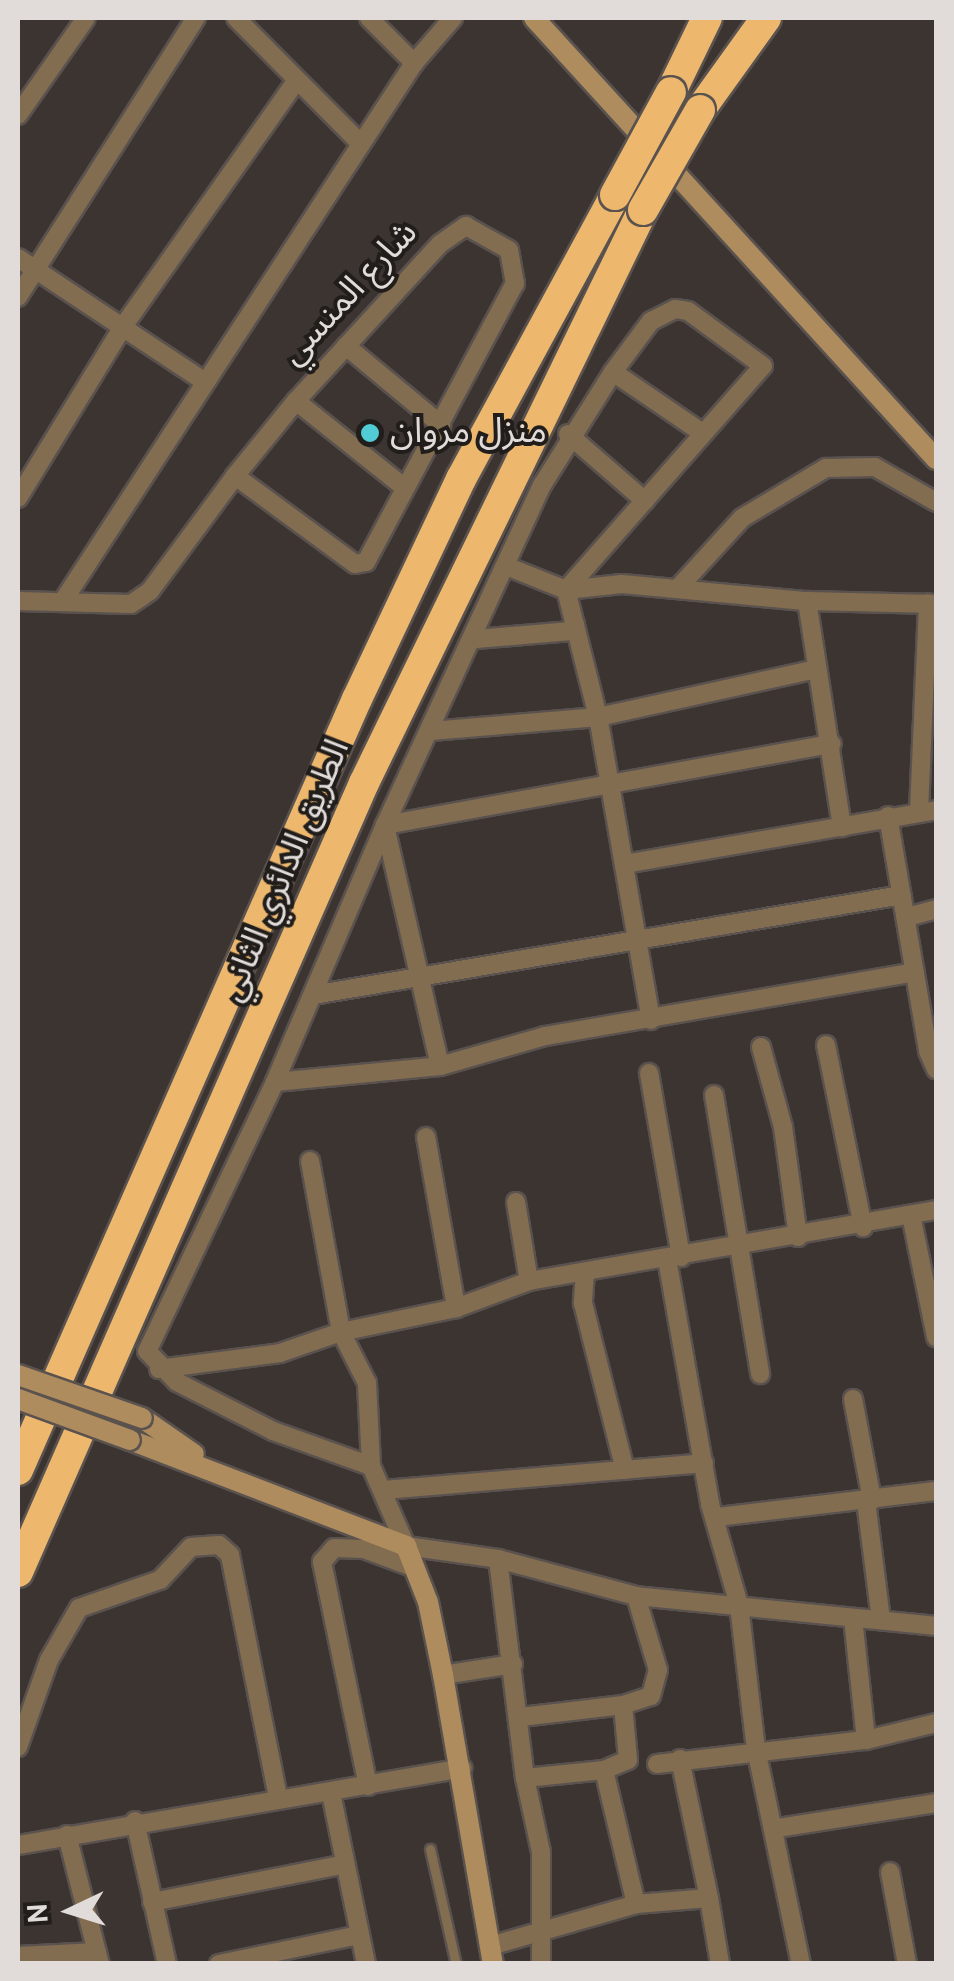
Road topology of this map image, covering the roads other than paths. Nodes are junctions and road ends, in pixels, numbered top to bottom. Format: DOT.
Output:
graph roads {
  1 [pos="86,18"];
  2 [pos="196,18"];
  3 [pos="236,18"];
  4 [pos="369,18"];
  5 [pos="453,18"];
  6 [pos="534,18"];
  7 [pos="708,18"];
  8 [pos="752,18"];
  9 [pos="766,18"];
  10 [pos="740,48"];
  11 [pos="414,64"];
  12 [pos="296,81"];
  13 [pos="18,116"];
  14 [pos="361,144"];
  15 [pos="18,258"];
  16 [pos="36,269"];
  17 [pos="18,297"];
  18 [pos="122,328"];
  19 [pos="346,346"];
  20 [pos="613,372"];
  21 [pos="204,382"];
  22 [pos="296,400"];
  23 [pos="442,426"];
  24 [pos="702,432"];
  25 [pos="568,434"];
  26 [pos="936,458"];
  27 [pos="234,476"];
  28 [pos="405,488"];
  29 [pos="18,498"];
  30 [pos="645,501"];
  31 [pos="936,502"];
  32 [pos="506,566"];
  33 [pos="679,587"];
  34 [pos="566,590"];
  35 [pos="65,598"];
  36 [pos="18,601"];
  37 [pos="807,601"];
  38 [pos="932,604"];
  39 [pos="575,625"];
  40 [pos="476,639"];
  41 [pos="818,669"];
  42 [pos="930,703"];
  43 [pos="598,717"];
  44 [pos="431,731"];
  45 [pos="832,744"];
  46 [pos="611,788"];
  47 [pos="928,810"];
  48 [pos="888,816"];
  49 [pos="385,824"];
  50 [pos="842,827"];
  51 [pos="624,864"];
  52 [pos="902,894"];
  53 [pos="936,910"];
  54 [pos="908,917"];
  55 [pos="636,940"];
  56 [pos="915,972"];
  57 [pos="425,979"];
  58 [pos="312,995"];
  59 [pos="929,1004"];
  60 [pos="651,1020"];
  61 [pos="826,1045"];
  62 [pos="761,1047"];
  63 [pos="440,1066"];
  64 [pos="936,1069"];
  65 [pos="648,1074"];
  66 [pos="276,1082"];
  67 [pos="714,1095"];
  68 [pos="426,1138"];
  69 [pos="310,1161"];
  70 [pos="516,1202"];
  71 [pos="936,1210"];
  72 [pos="910,1215"];
  73 [pos="863,1227"];
  74 [pos="798,1237"];
  75 [pos="742,1246"];
  76 [pos="674,1258"];
  77 [pos="585,1272"];
  78 [pos="529,1281"];
  79 [pos="456,1308"];
  80 [pos="341,1332"];
  81 [pos="936,1337"];
  82 [pos="159,1369"];
  83 [pos="18,1374"];
  84 [pos="760,1374"];
  85 [pos="852,1398"];
  86 [pos="18,1399"];
  87 [pos="704,1462"];
  88 [pos="371,1466"];
  89 [pos="18,1470"];
  90 [pos="216,1470"];
  91 [pos="625,1470"];
  92 [pos="384,1490"];
  93 [pos="936,1491"];
  94 [pos="869,1501"];
  95 [pos="717,1517"];
  96 [pos="406,1546"];
  97 [pos="498,1558"];
  98 [pos="415,1568"];
  99 [pos="18,1572"];
  100 [pos="636,1596"];
  101 [pos="738,1606"];
  102 [pos="853,1618"];
  103 [pos="882,1620"];
  104 [pos="936,1626"];
  105 [pos="514,1664"];
  106 [pos="443,1674"];
  107 [pos="624,1705"];
  108 [pos="521,1717"];
  109 [pos="936,1724"];
  110 [pos="866,1740"];
  111 [pos="18,1747"];
  112 [pos="756,1750"];
  113 [pos="680,1759"];
  114 [pos="657,1764"];
  115 [pos="462,1768"];
  116 [pos="604,1770"];
  117 [pos="524,1778"];
  118 [pos="368,1786"];
  119 [pos="331,1793"];
  120 [pos="278,1798"];
  121 [pos="936,1803"];
  122 [pos="135,1821"];
  123 [pos="778,1828"];
  124 [pos="68,1835"];
  125 [pos="18,1846"];
  126 [pos="430,1849"];
  127 [pos="345,1864"];
  128 [pos="890,1872"];
  129 [pos="709,1898"];
  130 [pos="152,1902"];
  131 [pos="636,1904"];
  132 [pos="538,1930"];
  133 [pos="360,1935"];
  134 [pos="491,1954"];
  135 [pos="18,1956"];
  136 [pos="98,1958"];
  137 [pos="166,1964"];
  138 [pos="219,1964"];
  139 [pos="366,1964"];
  140 [pos="456,1964"];
  141 [pos="541,1964"];
  142 [pos="720,1964"];
  143 [pos="801,1964"];
  144 [pos="906,1964"];
  1 -- 13 [label="street"];
  2 -- 16 [label="street"];
  3 -- 12 [label="street"];
  4 -- 11 [label="street"];
  5 -- 11 [label="street"];
  6 -- 26 [label="street"];
  7 -- 89 [label="highway, الطريق الدائري الثاني, bridge"];
  8 -- 10 [label="highway"];
  9 -- 10 [label="highway"];
  10 -- 99 [label="highway, الطريق الدائري الثاني, bridge"];
  11 -- 14 [label="street"];
  12 -- 14 [label="street"];
  12 -- 18 [label="street"];
  14 -- 21 [label="street"];
  15 -- 16 [label="street"];
  16 -- 17 [label="street"];
  16 -- 18 [label="street"];
  18 -- 21 [label="street"];
  18 -- 29 [label="street"];
  19 -- 22 [label="street, شارع المنسي"];
  19 -- 23 [label="street"];
  19 -- 23 [label="street, شارع المنسي"];
  20 -- 24 [label="street"];
  20 -- 24 [label="street"];
  20 -- 25 [label="street"];
  21 -- 35 [label="street"];
  22 -- 27 [label="street, شارع المنسي"];
  22 -- 28 [label="street"];
  23 -- 28 [label="street, شارع المنسي"];
  24 -- 30 [label="street"];
  25 -- 30 [label="street"];
  25 -- 32 [label="street"];
  27 -- 28 [label="street, شارع المنسي"];
  27 -- 35 [label="street, شارع المنسي"];
  30 -- 34 [label="street"];
  31 -- 33 [label="street"];
  32 -- 34 [label="street"];
  32 -- 40 [label="street"];
  33 -- 34 [label="street"];
  33 -- 37 [label="street"];
  34 -- 39 [label="street"];
  35 -- 36 [label="street, شارع المنسي"];
  37 -- 38 [label="street"];
  37 -- 41 [label="street"];
  38 -- 42 [label="street"];
  39 -- 40 [label="street"];
  39 -- 43 [label="street"];
  40 -- 44 [label="street"];
  41 -- 43 [label="street"];
  41 -- 45 [label="street"];
  42 -- 47 [label="street"];
  43 -- 44 [label="street"];
  43 -- 46 [label="street"];
  44 -- 49 [label="street"];
  45 -- 46 [label="street"];
  45 -- 50 [label="street"];
  46 -- 49 [label="street"];
  46 -- 51 [label="street"];
  47 -- 48 [label="street"];
  48 -- 50 [label="street"];
  48 -- 52 [label="street"];
  49 -- 57 [label="street"];
  49 -- 58 [label="street"];
  50 -- 51 [label="street"];
  51 -- 55 [label="street"];
  52 -- 54 [label="street"];
  52 -- 55 [label="street"];
  53 -- 54 [label="street"];
  54 -- 56 [label="street"];
  55 -- 57 [label="street"];
  55 -- 60 [label="street"];
  56 -- 59 [label="street"];
  56 -- 60 [label="street"];
  57 -- 58 [label="street"];
  57 -- 63 [label="street"];
  58 -- 66 [label="street"];
  59 -- 64 [label="street"];
  60 -- 63 [label="street"];
  61 -- 73 [label="street"];
  62 -- 74 [label="street"];
  63 -- 66 [label="street"];
  65 -- 76 [label="street"];
  66 -- 82 [label="street"];
  67 -- 75 [label="street"];
  68 -- 79 [label="street"];
  69 -- 80 [label="street"];
  70 -- 78 [label="street"];
  71 -- 72 [label="street"];
  72 -- 73 [label="street"];
  72 -- 81 [label="street"];
  73 -- 74 [label="street"];
  74 -- 75 [label="street"];
  75 -- 76 [label="street"];
  75 -- 84 [label="street"];
  76 -- 77 [label="street"];
  76 -- 87 [label="street"];
  77 -- 78 [label="street"];
  77 -- 91 [label="street"];
  78 -- 79 [label="street"];
  79 -- 80 [label="street"];
  80 -- 82 [label="street"];
  80 -- 88 [label="street"];
  82 -- 88 [label="street"];
  83 -- 90 [label="street, bridge"];
  85 -- 94 [label="street"];
  86 -- 90 [label="street, bridge"];
  87 -- 91 [label="street"];
  87 -- 95 [label="street"];
  88 -- 92 [label="street"];
  90 -- 96 [label="street"];
  91 -- 92 [label="street"];
  92 -- 96 [label="street"];
  93 -- 94 [label="street"];
  94 -- 95 [label="street"];
  94 -- 103 [label="street"];
  95 -- 101 [label="street"];
  96 -- 97 [label="street"];
  96 -- 98 [label="street"];
  97 -- 100 [label="street"];
  97 -- 105 [label="street"];
  98 -- 106 [label="street"];
  98 -- 118 [label="street"];
  100 -- 101 [label="street"];
  100 -- 107 [label="street"];
  101 -- 102 [label="street"];
  101 -- 112 [label="street"];
  102 -- 103 [label="street"];
  102 -- 110 [label="street"];
  103 -- 104 [label="street"];
  105 -- 106 [label="street"];
  105 -- 108 [label="street"];
  106 -- 115 [label="street"];
  107 -- 108 [label="street"];
  107 -- 116 [label="street"];
  108 -- 117 [label="street"];
  109 -- 110 [label="street"];
  110 -- 112 [label="street"];
  111 -- 120 [label="street"];
  112 -- 113 [label="street"];
  112 -- 123 [label="street"];
  113 -- 114 [label="street"];
  113 -- 129 [label="street"];
  115 -- 118 [label="street"];
  115 -- 134 [label="street"];
  116 -- 117 [label="street"];
  116 -- 131 [label="street"];
  117 -- 132 [label="street"];
  118 -- 119 [label="street"];
  119 -- 120 [label="street"];
  119 -- 127 [label="street"];
  120 -- 122 [label="street"];
  121 -- 123 [label="street"];
  122 -- 124 [label="street"];
  122 -- 130 [label="street"];
  123 -- 143 [label="street"];
  124 -- 125 [label="street"];
  124 -- 136 [label="street"];
  126 -- 140 [label="lane"];
  127 -- 130 [label="street"];
  127 -- 133 [label="street"];
  128 -- 144 [label="street"];
  129 -- 131 [label="street"];
  129 -- 142 [label="street"];
  130 -- 137 [label="street"];
  131 -- 132 [label="street"];
  132 -- 134 [label="street"];
  132 -- 141 [label="street"];
  133 -- 138 [label="street"];
  133 -- 139 [label="street"];
  135 -- 136 [label="street"];
}
